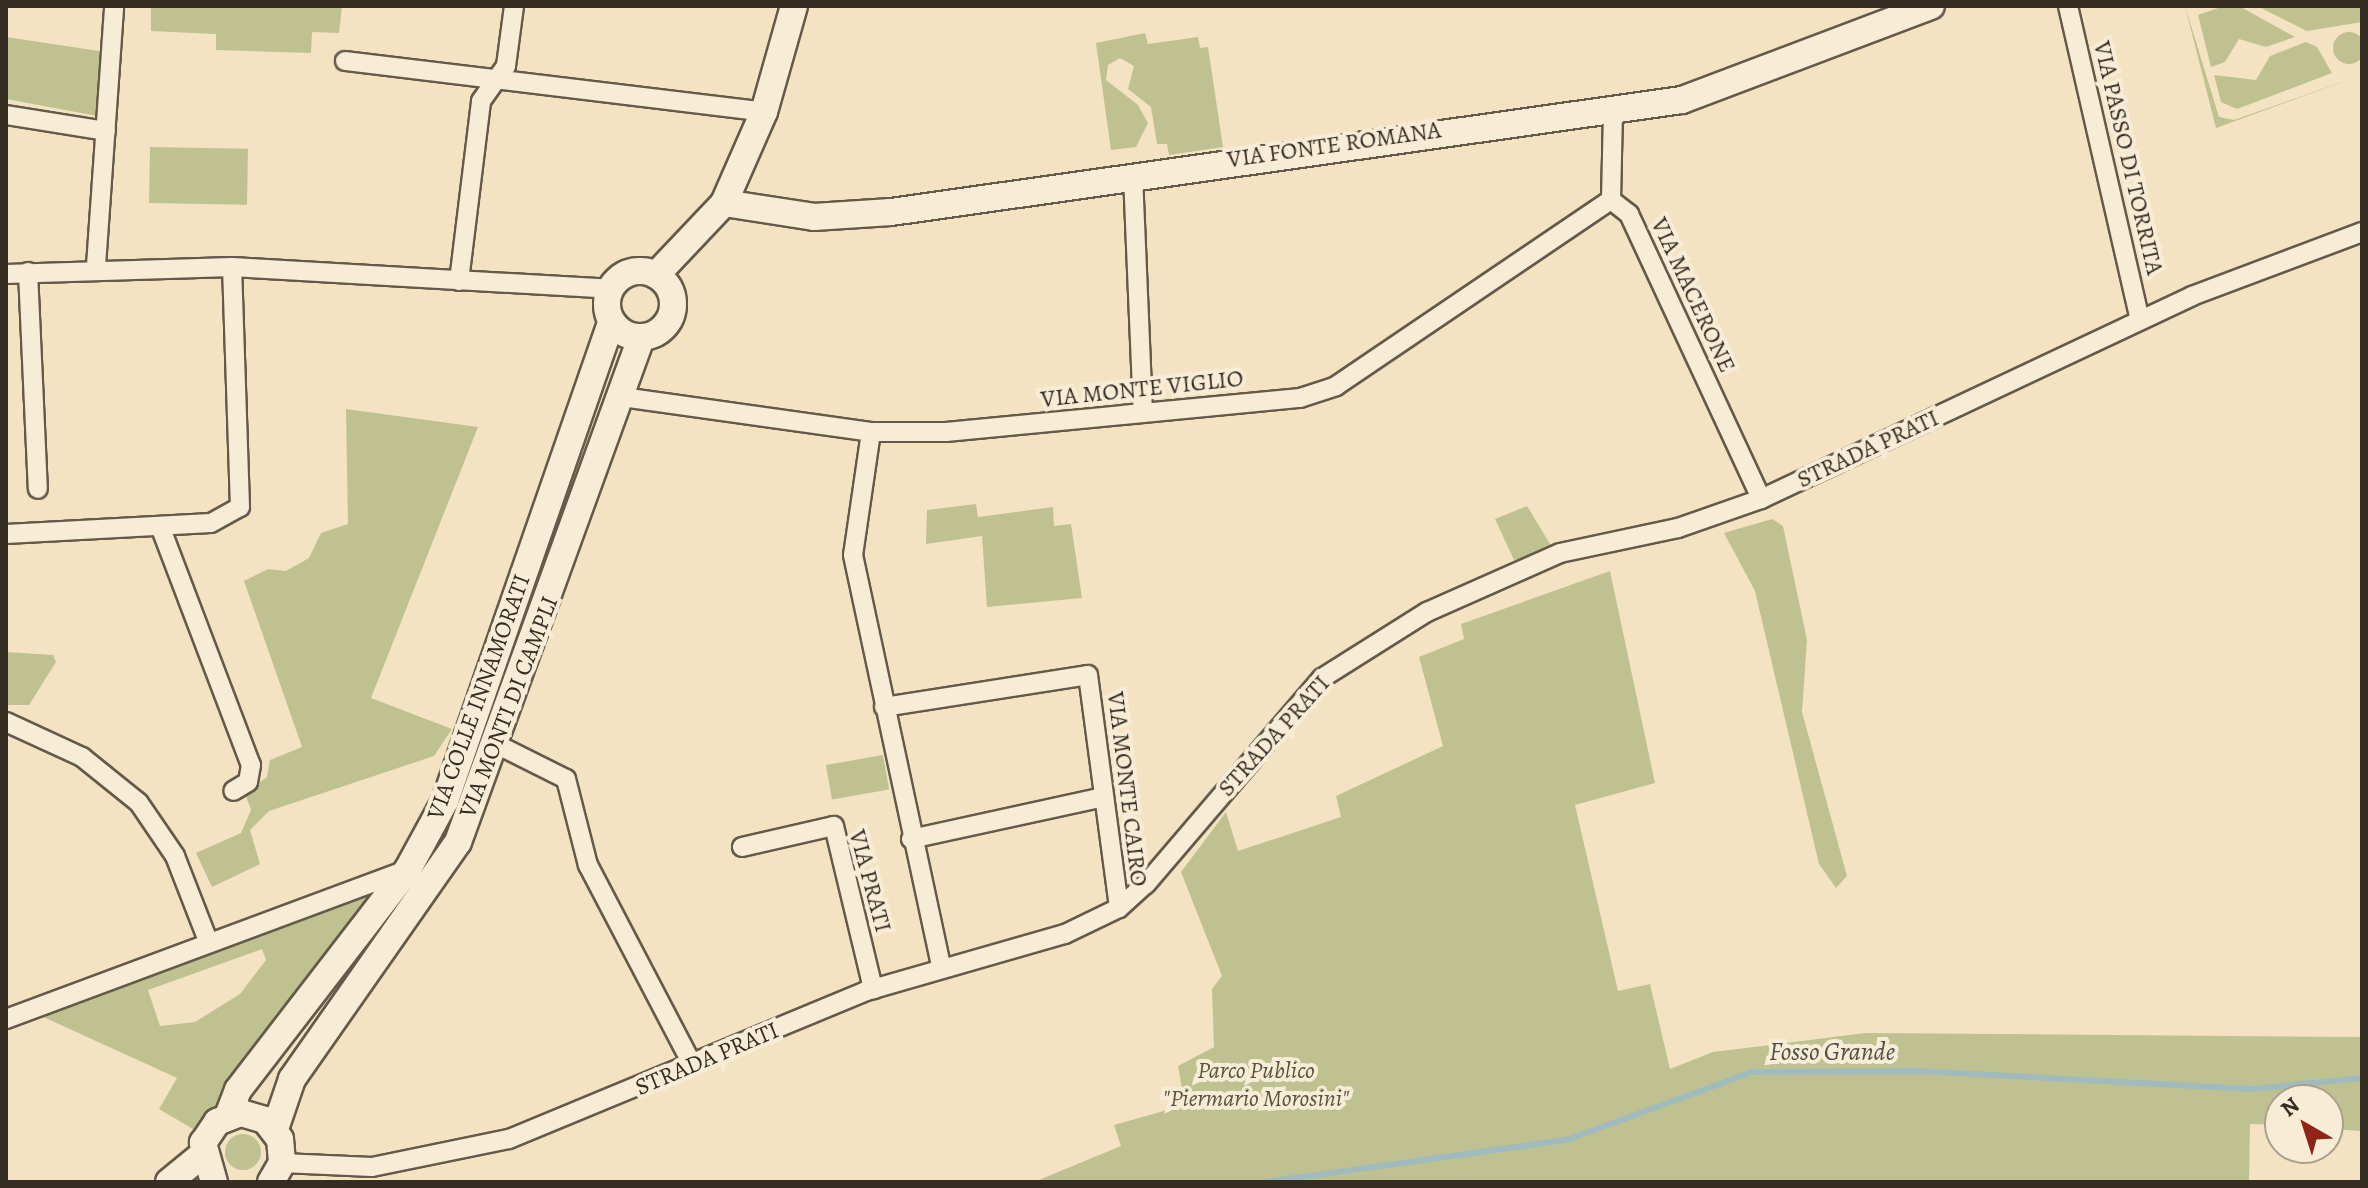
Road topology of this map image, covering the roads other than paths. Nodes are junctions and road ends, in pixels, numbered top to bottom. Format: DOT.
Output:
graph roads {
  1 [pos="114,6"];
  2 [pos="514,6"];
  3 [pos="794,6"];
  4 [pos="1931,6"];
  5 [pos="2068,6"];
  6 [pos="345,61"];
  7 [pos="493,82"];
  8 [pos="1613,110"];
  9 [pos="764,112"];
  10 [pos="6,115"];
  11 [pos="106,131"];
  12 [pos="1133,175"];
  13 [pos="1611,200"];
  14 [pos="724,203"];
  15 [pos="2362,232"];
  16 [pos="96,266"];
  17 [pos="232,267"];
  18 [pos="28,272"];
  19 [pos="6,274"];
  20 [pos="656,275"];
  21 [pos="459,281"];
  22 [pos="610,289"];
  23 [pos="2140,320"];
  24 [pos="611,323"];
  25 [pos="641,338"];
  26 [pos="622,397"];
  27 [pos="1143,412"];
  28 [pos="871,432"];
  29 [pos="38,489"];
  30 [pos="1761,499"];
  31 [pos="160,526"];
  32 [pos="6,534"];
  33 [pos="884,707"];
  34 [pos="6,722"];
  35 [pos="498,745"];
  36 [pos="233,791"];
  37 [pos="1099,798"];
  38 [pos="911,839"];
  39 [pos="742,847"];
  40 [pos="408,869"];
  41 [pos="1119,908"];
  42 [pos="209,943"];
  43 [pos="942,969"];
  44 [pos="873,989"];
  45 [pos="6,1019"];
  46 [pos="692,1064"];
  47 [pos="228,1116"];
  48 [pos="275,1129"];
  49 [pos="202,1155"];
  50 [pos="276,1172"];
  51 [pos="169,1182"];
  52 [pos="214,1182"];
  1 -- 11 [label="street"];
  2 -- 7 [label="street"];
  3 -- 9 [label="street"];
  4 -- 8 [label="street, VIA FONTE ROMANA"];
  5 -- 23 [label="street, VIA PASSO DI TORRITA"];
  6 -- 7 [label="street"];
  7 -- 9 [label="street"];
  7 -- 21 [label="street"];
  8 -- 12 [label="street, VIA FONTE ROMANA"];
  8 -- 13 [label="street"];
  9 -- 14 [label="street"];
  10 -- 11 [label="street"];
  11 -- 16 [label="street"];
  12 -- 14 [label="street, VIA FONTE ROMANA"];
  12 -- 27 [label="street"];
  13 -- 27 [label="street, VIA MONTE VIGLIO"];
  13 -- 30 [label="street, VIA MACERONE"];
  14 -- 20 [label="street"];
  15 -- 23 [label="street, STRADA PRATI"];
  16 -- 17 [label="street"];
  16 -- 18 [label="street"];
  17 -- 21 [label="street"];
  17 -- 31 [label="street"];
  18 -- 19 [label="street"];
  18 -- 29 [label="street"];
  20 -- 22 [label="street"];
  20 -- 25 [label="street"];
  21 -- 22 [label="street"];
  22 -- 24 [label="street"];
  23 -- 30 [label="street, STRADA PRATI"];
  24 -- 25 [label="street"];
  24 -- 40 [label="street, VIA COLLE INNAMORATI"];
  25 -- 26 [label="street, VIA MONTI DI CAMPLI"];
  26 -- 28 [label="street, VIA MONTE VIGLIO"];
  26 -- 35 [label="street, VIA MONTI DI CAMPLI"];
  27 -- 28 [label="street, VIA MONTE VIGLIO"];
  28 -- 33 [label="street"];
  30 -- 41 [label="street, STRADA PRATI"];
  31 -- 32 [label="street"];
  31 -- 36 [label="street"];
  33 -- 37 [label="street, VIA MONTE CAIRO"];
  33 -- 38 [label="street"];
  34 -- 42 [label="street"];
  35 -- 46 [label="street"];
  35 -- 48 [label="street, VIA MONTI DI CAMPLI"];
  37 -- 38 [label="street"];
  37 -- 41 [label="street, VIA MONTE CAIRO"];
  38 -- 43 [label="street"];
  39 -- 44 [label="street, VIA PRATI"];
  40 -- 42 [label="street"];
  40 -- 47 [label="street, VIA COLLE INNAMORATI"];
  41 -- 43 [label="street, STRADA PRATI"];
  42 -- 45 [label="street"];
  43 -- 44 [label="street, STRADA PRATI"];
  44 -- 46 [label="street, STRADA PRATI"];
  46 -- 50 [label="street, STRADA PRATI"];
  47 -- 48 [label="street"];
  47 -- 49 [label="street, VIA COLLE INNAMORATI"];
  48 -- 50 [label="street"];
  49 -- 51 [label="street"];
  49 -- 52 [label="street"];
}
